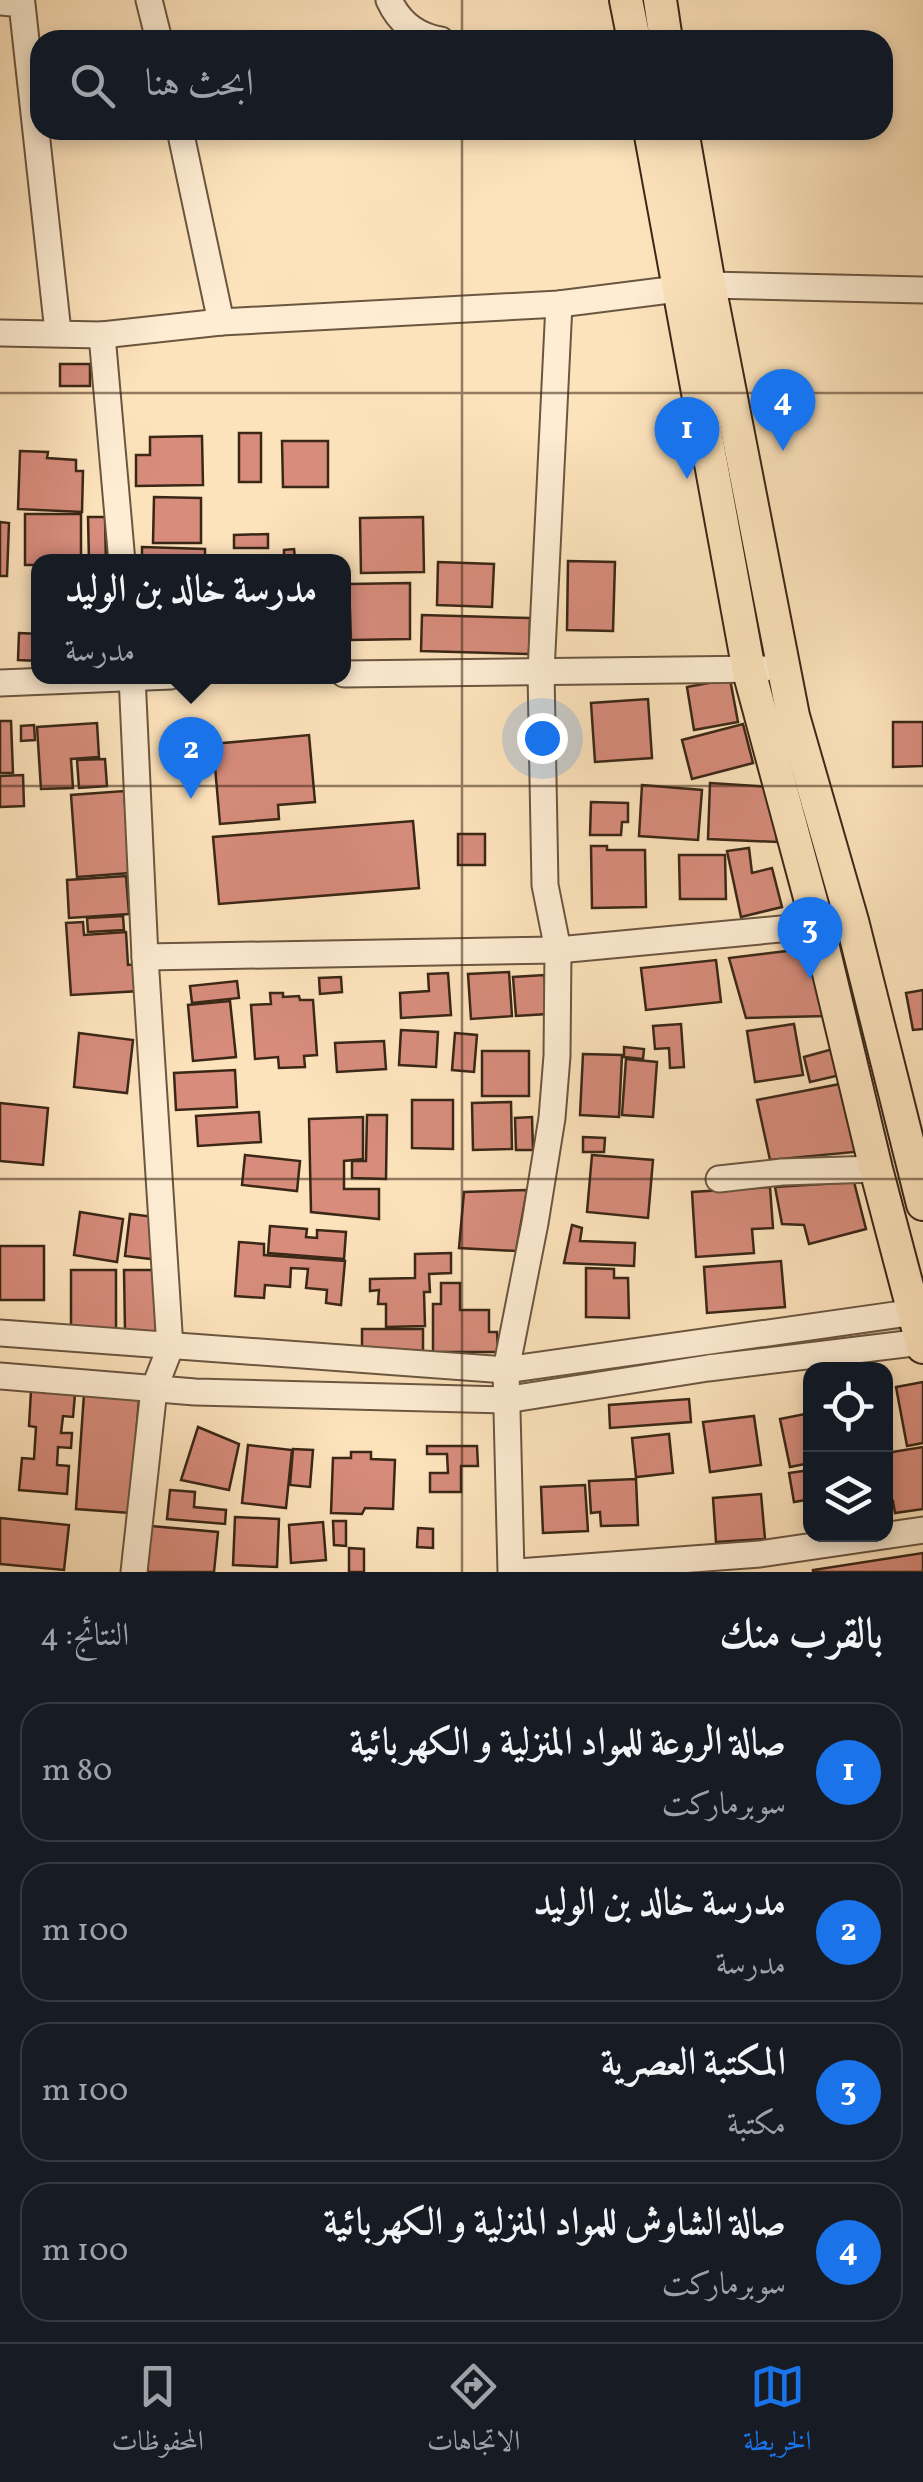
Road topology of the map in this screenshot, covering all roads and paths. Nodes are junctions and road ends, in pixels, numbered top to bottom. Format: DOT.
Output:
graph roads {
  1 [pos="148,0"];
  2 [pos="389,0"];
  3 [pos="626,0"];
  4 [pos="660,0"];
  5 [pos="14,2"];
  6 [pos="156,30"];
  7 [pos="415,30"];
  8 [pos="632,30"];
  9 [pos="664,30"];
  10 [pos="30,122"];
  11 [pos="32,140"];
  12 [pos="182,140"];
  13 [pos="653,140"];
  14 [pos="683,140"];
  15 [pos="694,287"];
  16 [pos="923,290"];
  17 [pos="559,304"];
  18 [pos="221,322"];
  19 [pos="0,332"];
  20 [pos="58,332"];
  21 [pos="102,335"];
  22 [pos="121,554"];
  23 [pos="782,666"];
  24 [pos="541,672"];
  25 [pos="749,672"];
  26 [pos="351,674"];
  27 [pos="31,682"];
  28 [pos="0,683"];
  29 [pos="132,684"];
  30 [pos="852,921"];
  31 [pos="818,927"];
  32 [pos="558,950"];
  33 [pos="145,957"];
  34 [pos="876,1168"];
  35 [pos="719,1179"];
  36 [pos="923,1204"];
  37 [pos="921,1331"];
  38 [pos="0,1333"];
  39 [pos="170,1348"];
  40 [pos="506,1370"];
  41 [pos="0,1376"];
  42 [pos="154,1389"];
  43 [pos="505,1400"];
  44 [pos="923,1530"];
  45 [pos="134,1572"];
  46 [pos="515,1572"];
  1 -- 6 [label="street"];
  2 -- 7 [label="street"];
  3 -- 8 [label="main road"];
  4 -- 9 [label="main road"];
  5 -- 10 [label="street"];
  11 -- 20 [label="street"];
  12 -- 18 [label="street"];
  13 -- 15 [label="main road"];
  14 -- 15 [label="main road"];
  15 -- 16 [label="street"];
  15 -- 17 [label="street"];
  15 -- 23 [label="main road"];
  15 -- 25 [label="main road"];
  17 -- 18 [label="street"];
  17 -- 24 [label="street"];
  18 -- 21 [label="street"];
  19 -- 20 [label="street"];
  20 -- 21 [label="street"];
  21 -- 22 [label="street"];
  23 -- 25 [label="street"];
  23 -- 30 [label="main road"];
  24 -- 25 [label="street"];
  24 -- 26 [label="street"];
  24 -- 32 [label="street"];
  25 -- 31 [label="main road"];
  27 -- 28 [label="street"];
  29 -- 33 [label="street"];
  30 -- 31 [label="street"];
  30 -- 36 [label="main road"];
  31 -- 32 [label="street"];
  31 -- 34 [label="main road"];
  32 -- 33 [label="street"];
  32 -- 40 [label="street"];
  33 -- 39 [label="street"];
  34 -- 35 [label="street"];
  34 -- 37 [label="main road"];
  37 -- 40 [label="street"];
  37 -- 43 [label="street"];
  38 -- 39 [label="street"];
  39 -- 40 [label="street"];
  39 -- 42 [label="street"];
  40 -- 43 [label="street"];
  41 -- 42 [label="street"];
  42 -- 43 [label="street"];
  42 -- 45 [label="street"];
  43 -- 46 [label="street"];
  44 -- 46 [label="street"];
}
